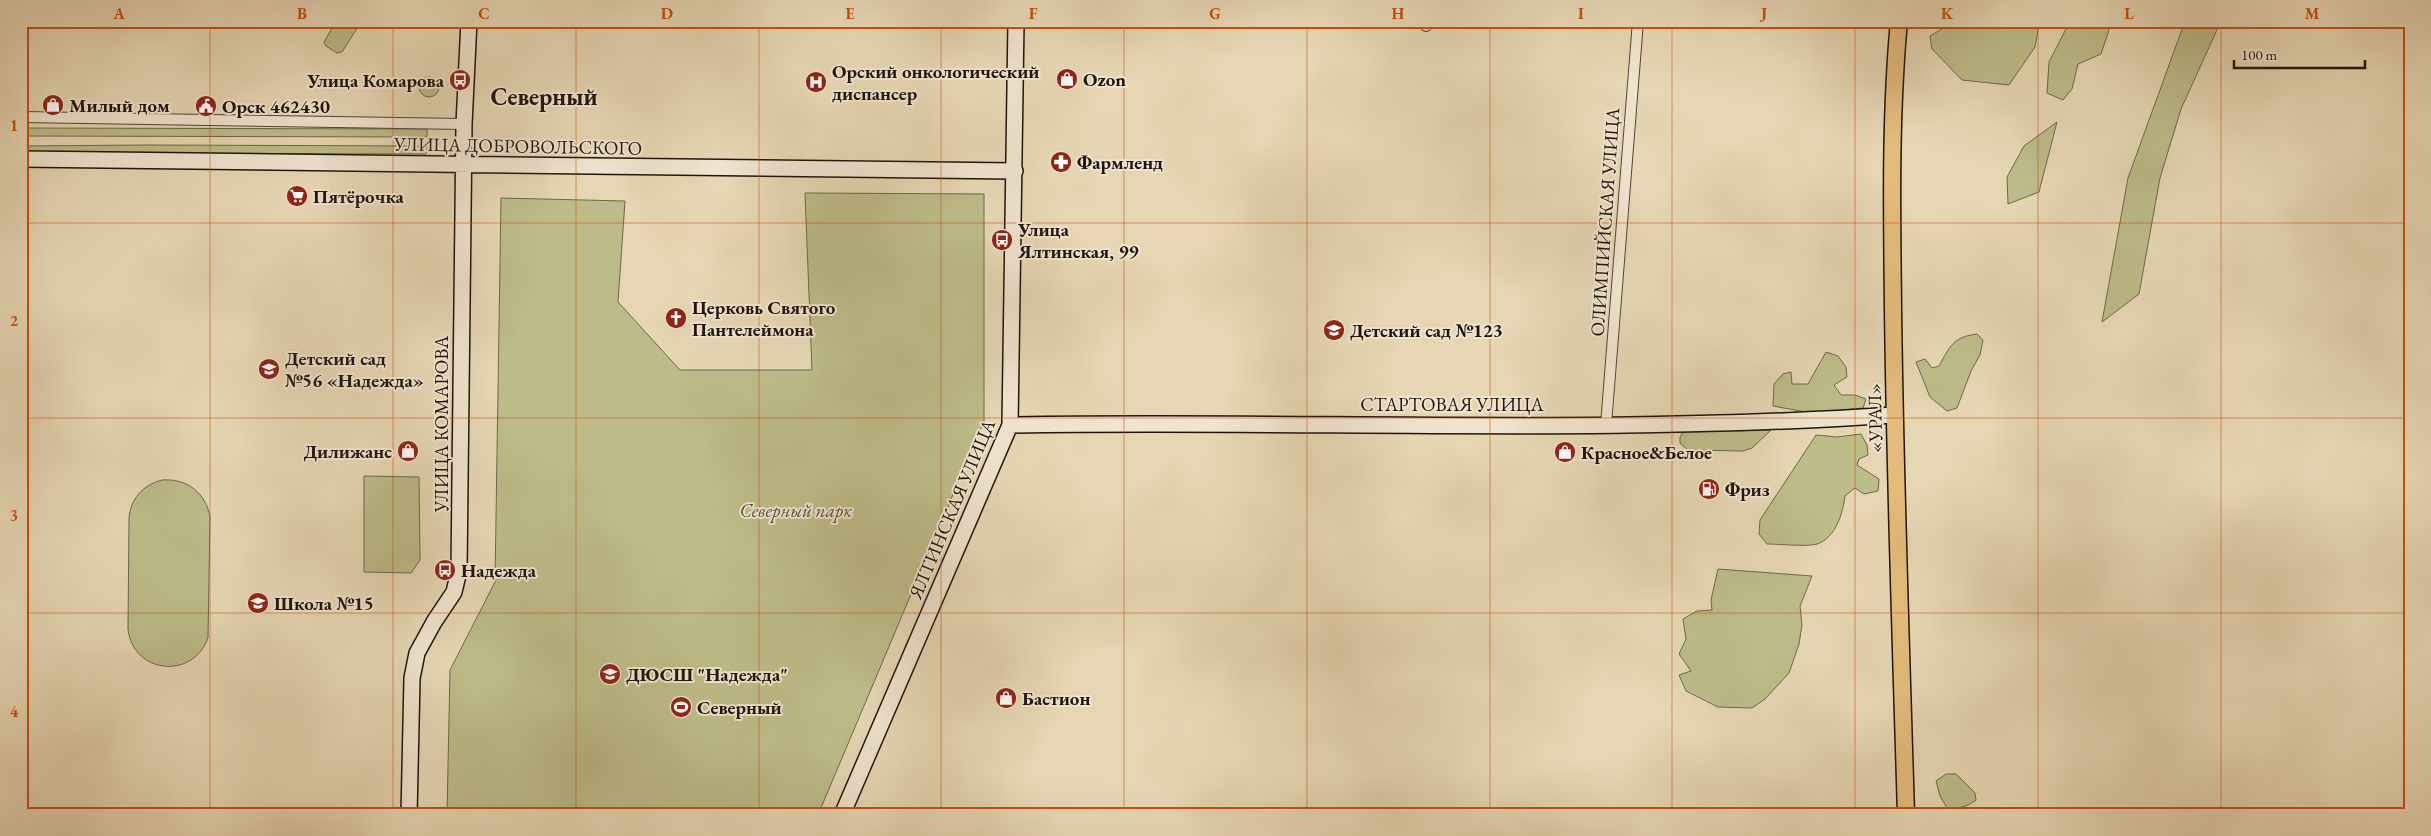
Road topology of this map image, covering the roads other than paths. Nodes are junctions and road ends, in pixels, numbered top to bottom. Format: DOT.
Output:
graph roads {
  1 [pos="469,21"];
  2 [pos="1016,21"];
  3 [pos="1638,21"];
  4 [pos="1899,21"];
  5 [pos="21,117"];
  6 [pos="464,124"];
  7 [pos="21,159"];
  8 [pos="464,166"];
  9 [pos="1014,171"];
  10 [pos="1894,415"];
  11 [pos="1010,425"];
  12 [pos="1606,425"];
  13 [pos="409,815"];
  14 [pos="842,815"];
  15 [pos="1906,815"];
  1 -- 6 [label="main road, УЛИЦА КОМАРОВА"];
  2 -- 9 [label="main road, ЯЛТИНСКАЯ УЛИЦА"];
  3 -- 12 [label="street, ОЛИМПИЙСКАЯ УЛИЦА"];
  4 -- 10 [label="main road, «УРАЛ»"];
  5 -- 6 [label="street, УЛИЦА ДОБРОВОЛЬСКОГО"];
  6 -- 8 [label="main road, УЛИЦА КОМАРОВА"];
  7 -- 8 [label="main road, УЛИЦА ДОБРОВОЛЬСКОГО"];
  8 -- 9 [label="main road, УЛИЦА ДОБРОВОЛЬСКОГО"];
  8 -- 13 [label="main road, УЛИЦА КОМАРОВА"];
  9 -- 11 [label="main road, ЯЛТИНСКАЯ УЛИЦА"];
  10 -- 12 [label="main road, СТАРТОВАЯ УЛИЦА"];
  10 -- 15 [label="main road, «УРАЛ»"];
  11 -- 12 [label="main road, СТАРТОВАЯ УЛИЦА"];
  11 -- 14 [label="main road, ЯЛТИНСКАЯ УЛИЦА"];
}
